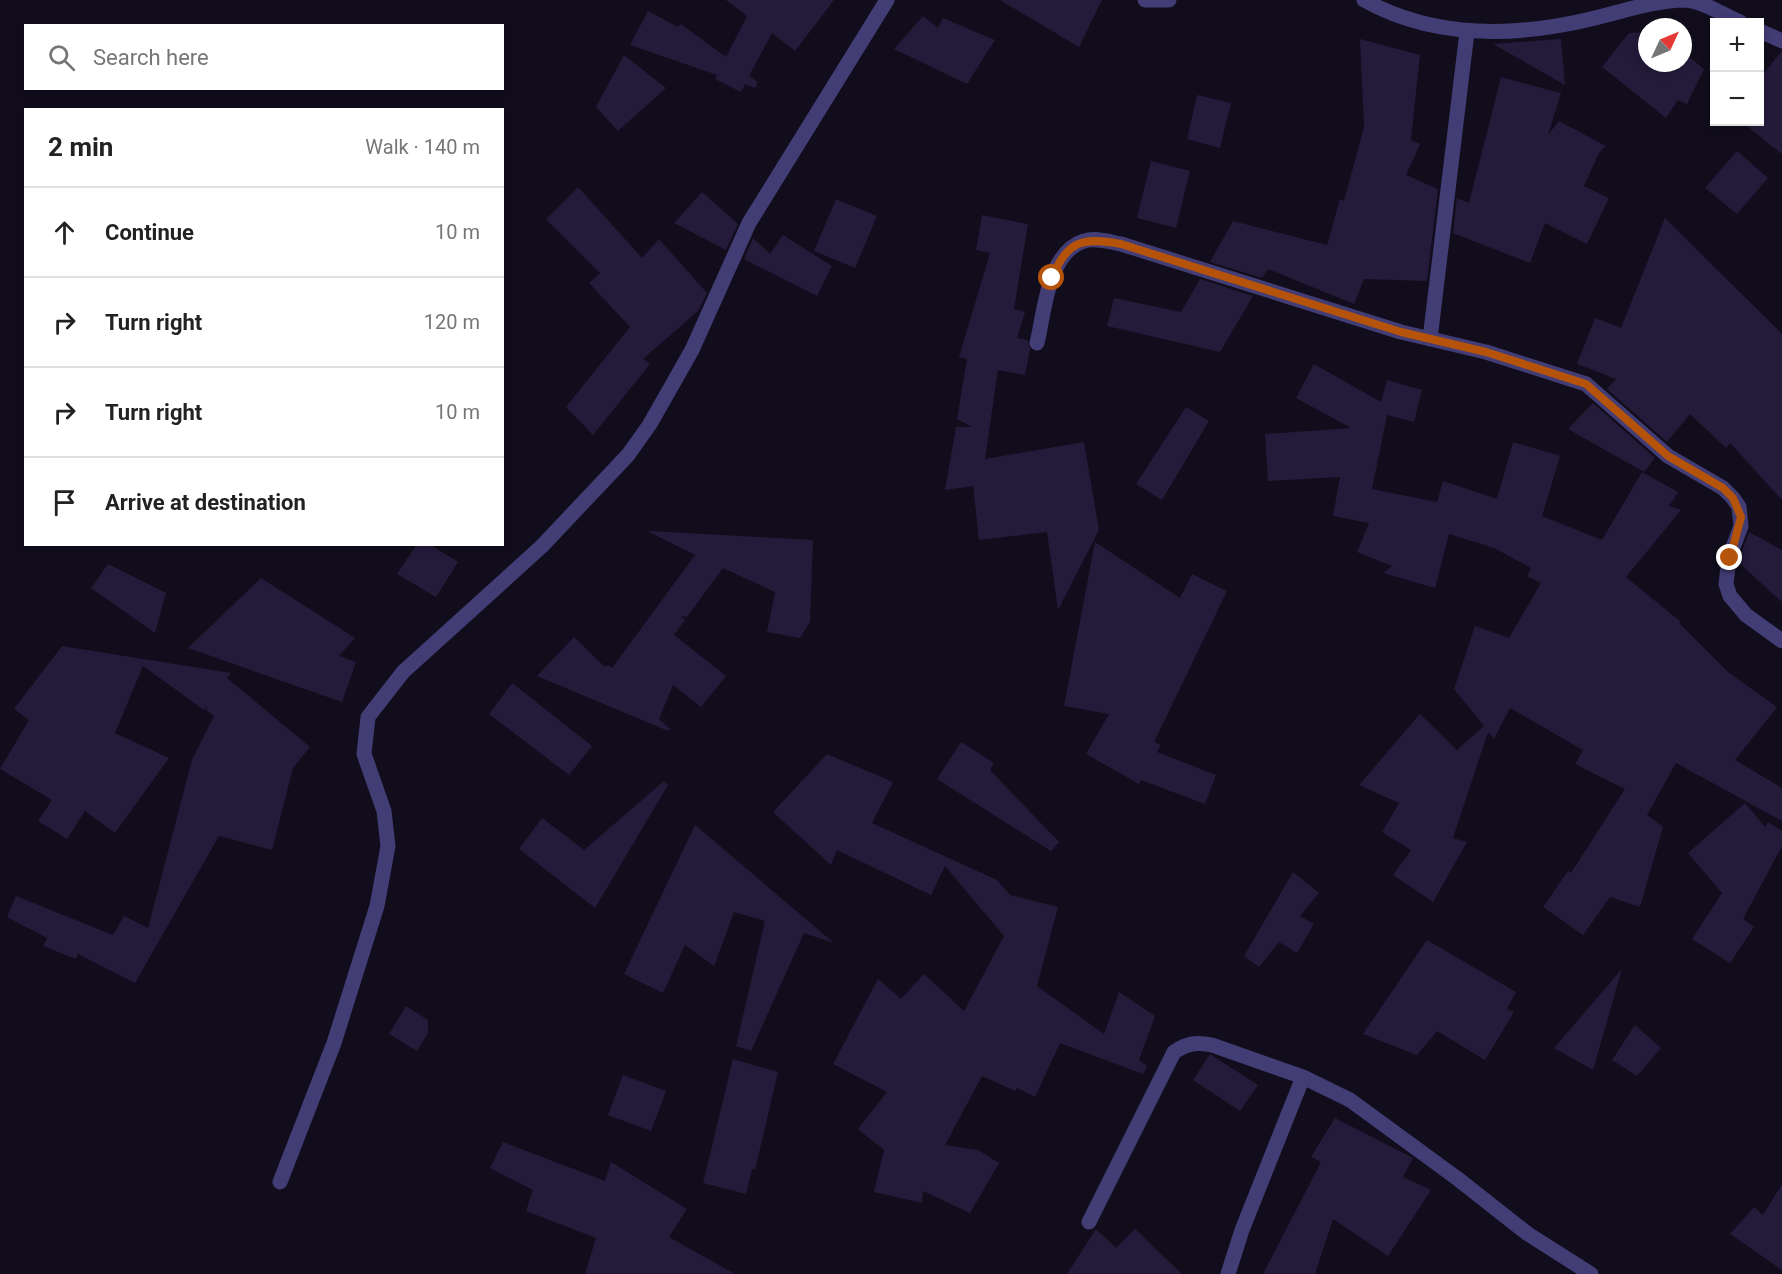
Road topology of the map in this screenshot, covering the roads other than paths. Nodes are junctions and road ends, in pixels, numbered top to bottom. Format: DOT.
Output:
graph roads {
  1 [pos="887,0"];
  2 [pos="1145,0"];
  3 [pos="1169,0"];
  4 [pos="1364,0"];
  5 [pos="1687,0"];
  6 [pos="1730,18"];
  7 [pos="1467,32"];
  8 [pos="1764,33"];
  9 [pos="1782,41"];
  10 [pos="1430,339"];
  11 [pos="1037,343"];
  12 [pos="1782,640"];
  13 [pos="1304,1077"];
  14 [pos="280,1182"];
  15 [pos="1089,1222"];
  16 [pos="1228,1274"];
  17 [pos="1591,1274"];
  1 -- 14 [label="street"];
  2 -- 3 [label="street"];
  4 -- 7 [label="street"];
  5 -- 6 [label="street"];
  5 -- 7 [label="street"];
  7 -- 10 [label="street"];
  8 -- 9 [label="street"];
  10 -- 11 [label="street"];
  10 -- 12 [label="street"];
  13 -- 15 [label="street"];
  13 -- 16 [label="street"];
  13 -- 17 [label="street"];
}
